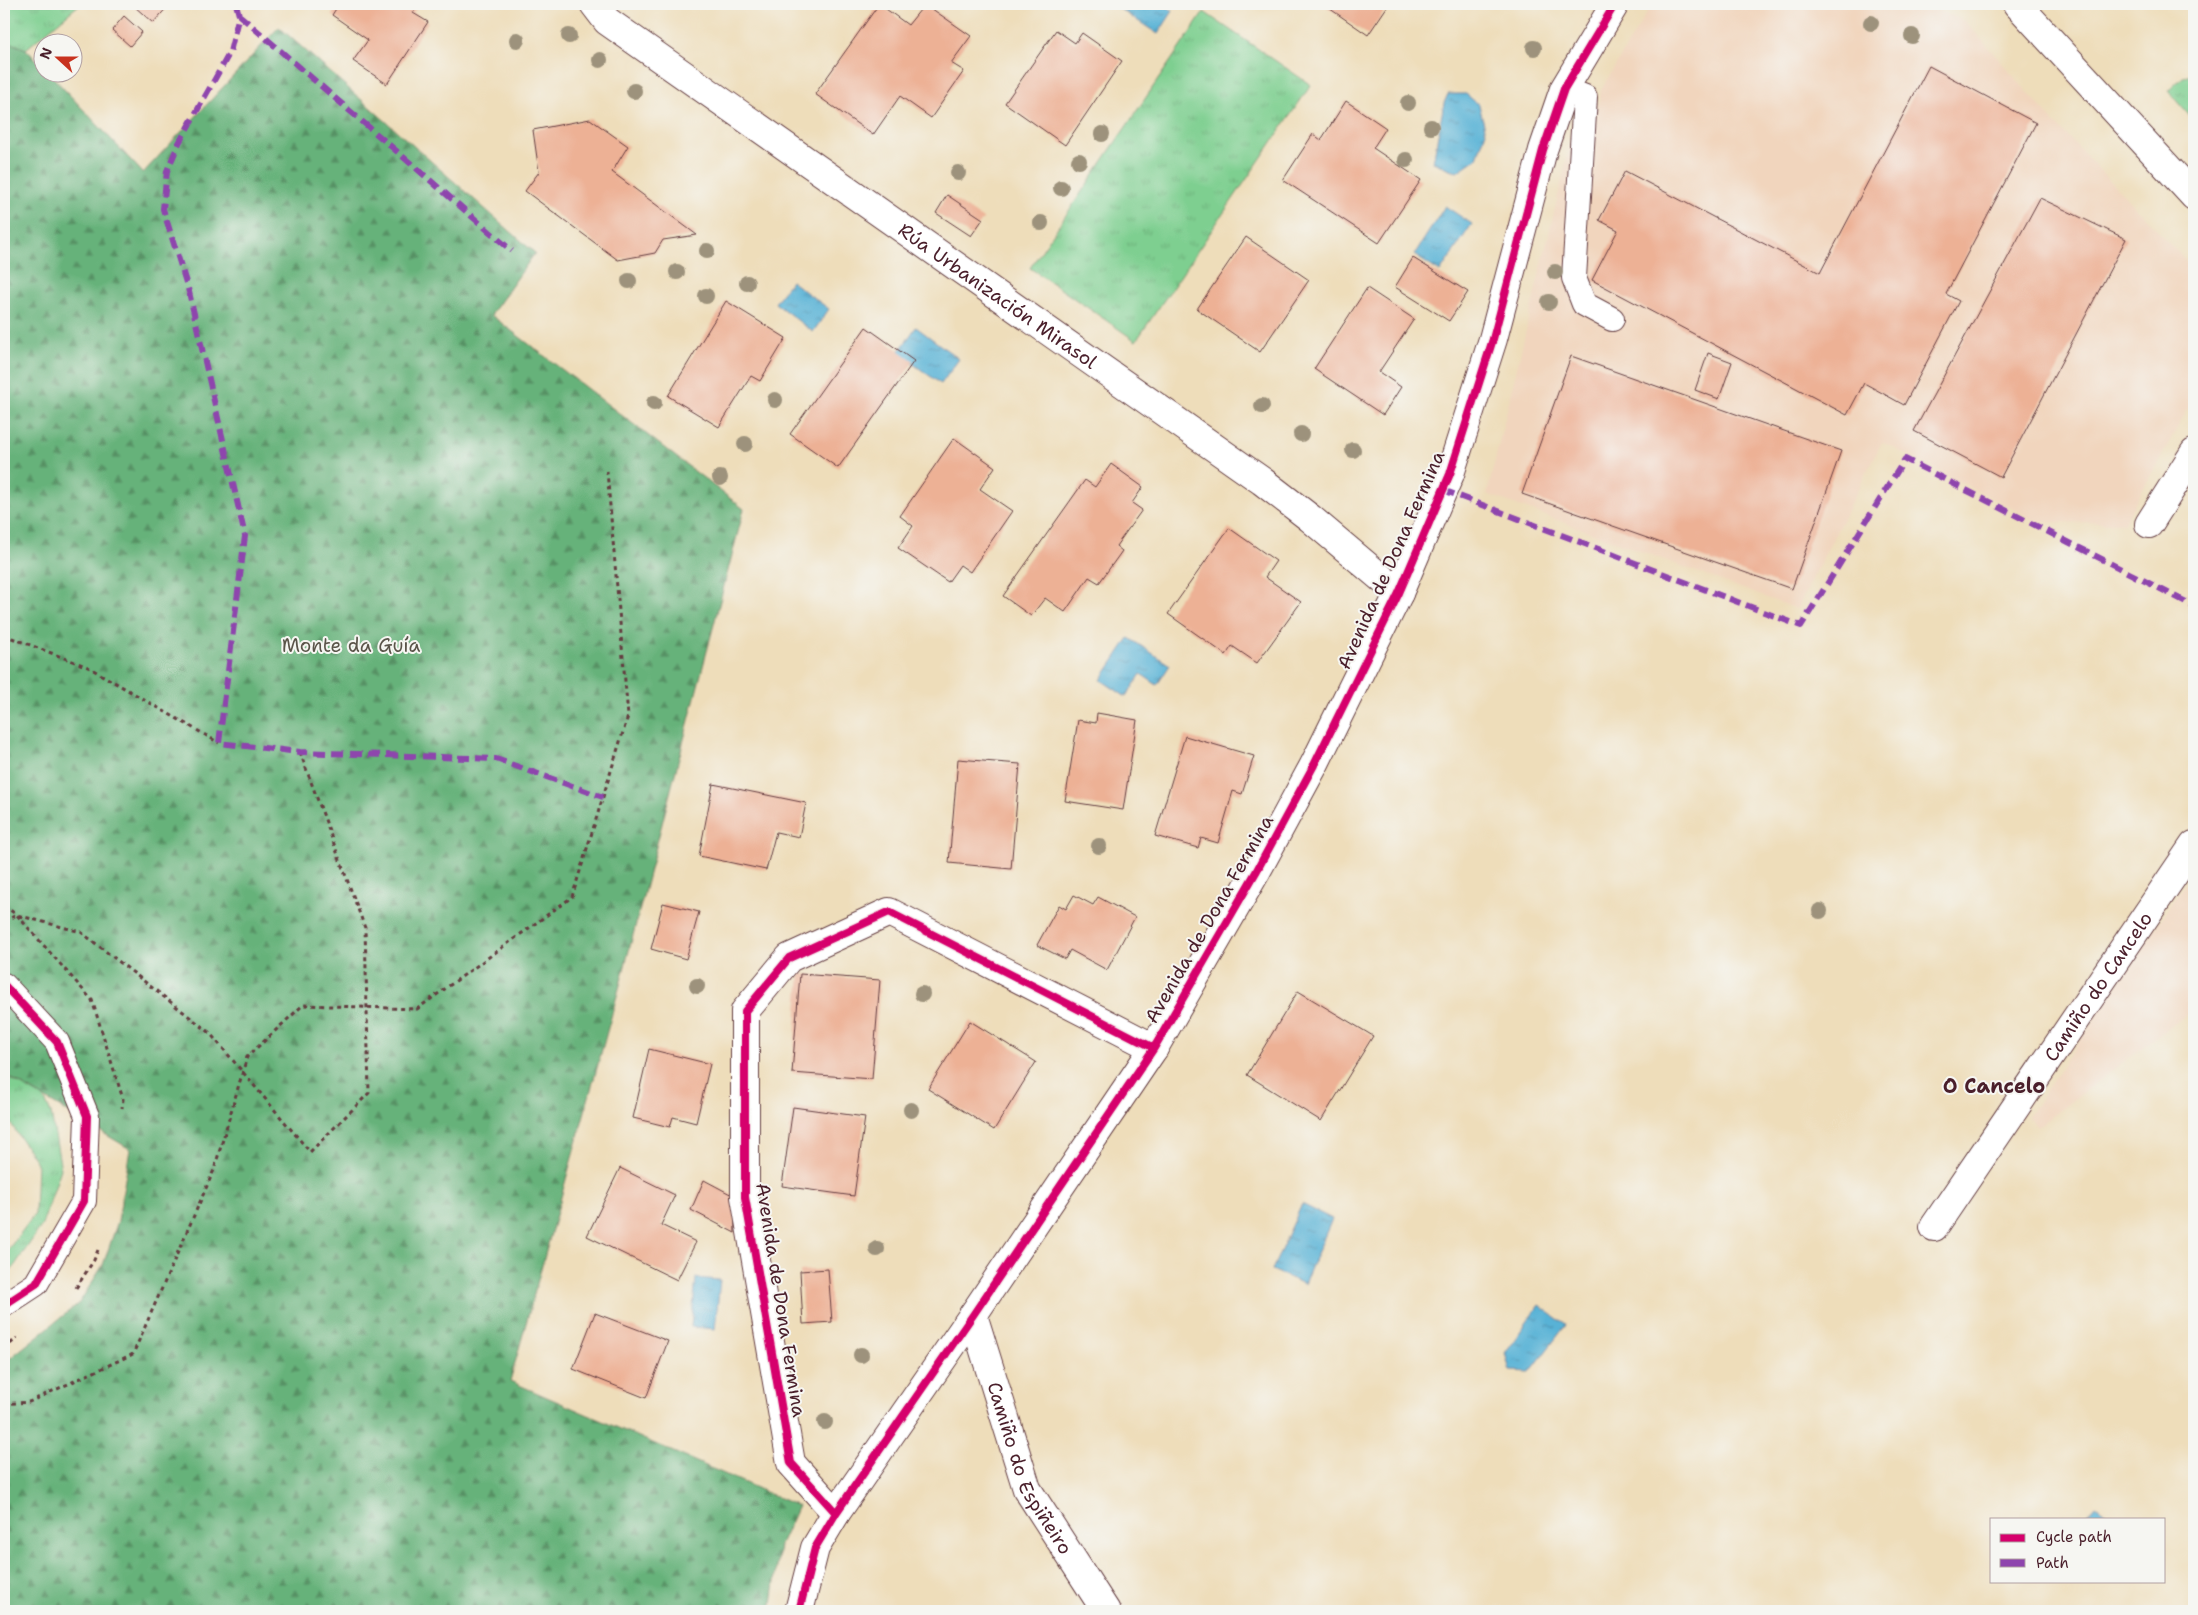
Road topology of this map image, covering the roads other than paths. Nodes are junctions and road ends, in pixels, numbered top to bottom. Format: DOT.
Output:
graph roads {
  1 [pos="594,4"];
  2 [pos="1615,4"];
  3 [pos="2017,4"];
  4 [pos="1564,89"];
  5 [pos="2194,196"];
  6 [pos="1612,319"];
  7 [pos="2194,453"];
  8 [pos="2149,524"];
  9 [pos="1399,593"];
  10 [pos="2194,846"];
  11 [pos="4,985"];
  12 [pos="1154,1048"];
  13 [pos="1934,1227"];
  14 [pos="4,1305"];
  15 [pos="973,1315"];
  16 [pos="836,1513"];
  17 [pos="799,1611"];
  18 [pos="1106,1611"];
  1 -- 9 [label="street, Rúa Urbanización Mirasol"];
  2 -- 4 [label="street, Avenida de Dona Fermina"];
  3 -- 5 [label="street"];
  4 -- 6 [label="lane"];
  4 -- 9 [label="street, Avenida de Dona Fermina"];
  7 -- 8 [label="street"];
  9 -- 12 [label="street, Avenida de Dona Fermina"];
  10 -- 13 [label="street, Camiño do Cancelo"];
  11 -- 14 [label="lane"];
  12 -- 15 [label="street, Avenida de Dona Fermina"];
  12 -- 16 [label="street, Avenida de Dona Fermina"];
  15 -- 16 [label="street, Avenida de Dona Fermina"];
  15 -- 18 [label="street, Camiño do Espiñeiro"];
  16 -- 17 [label="street, Avenida de Dona Fermina"];
}
